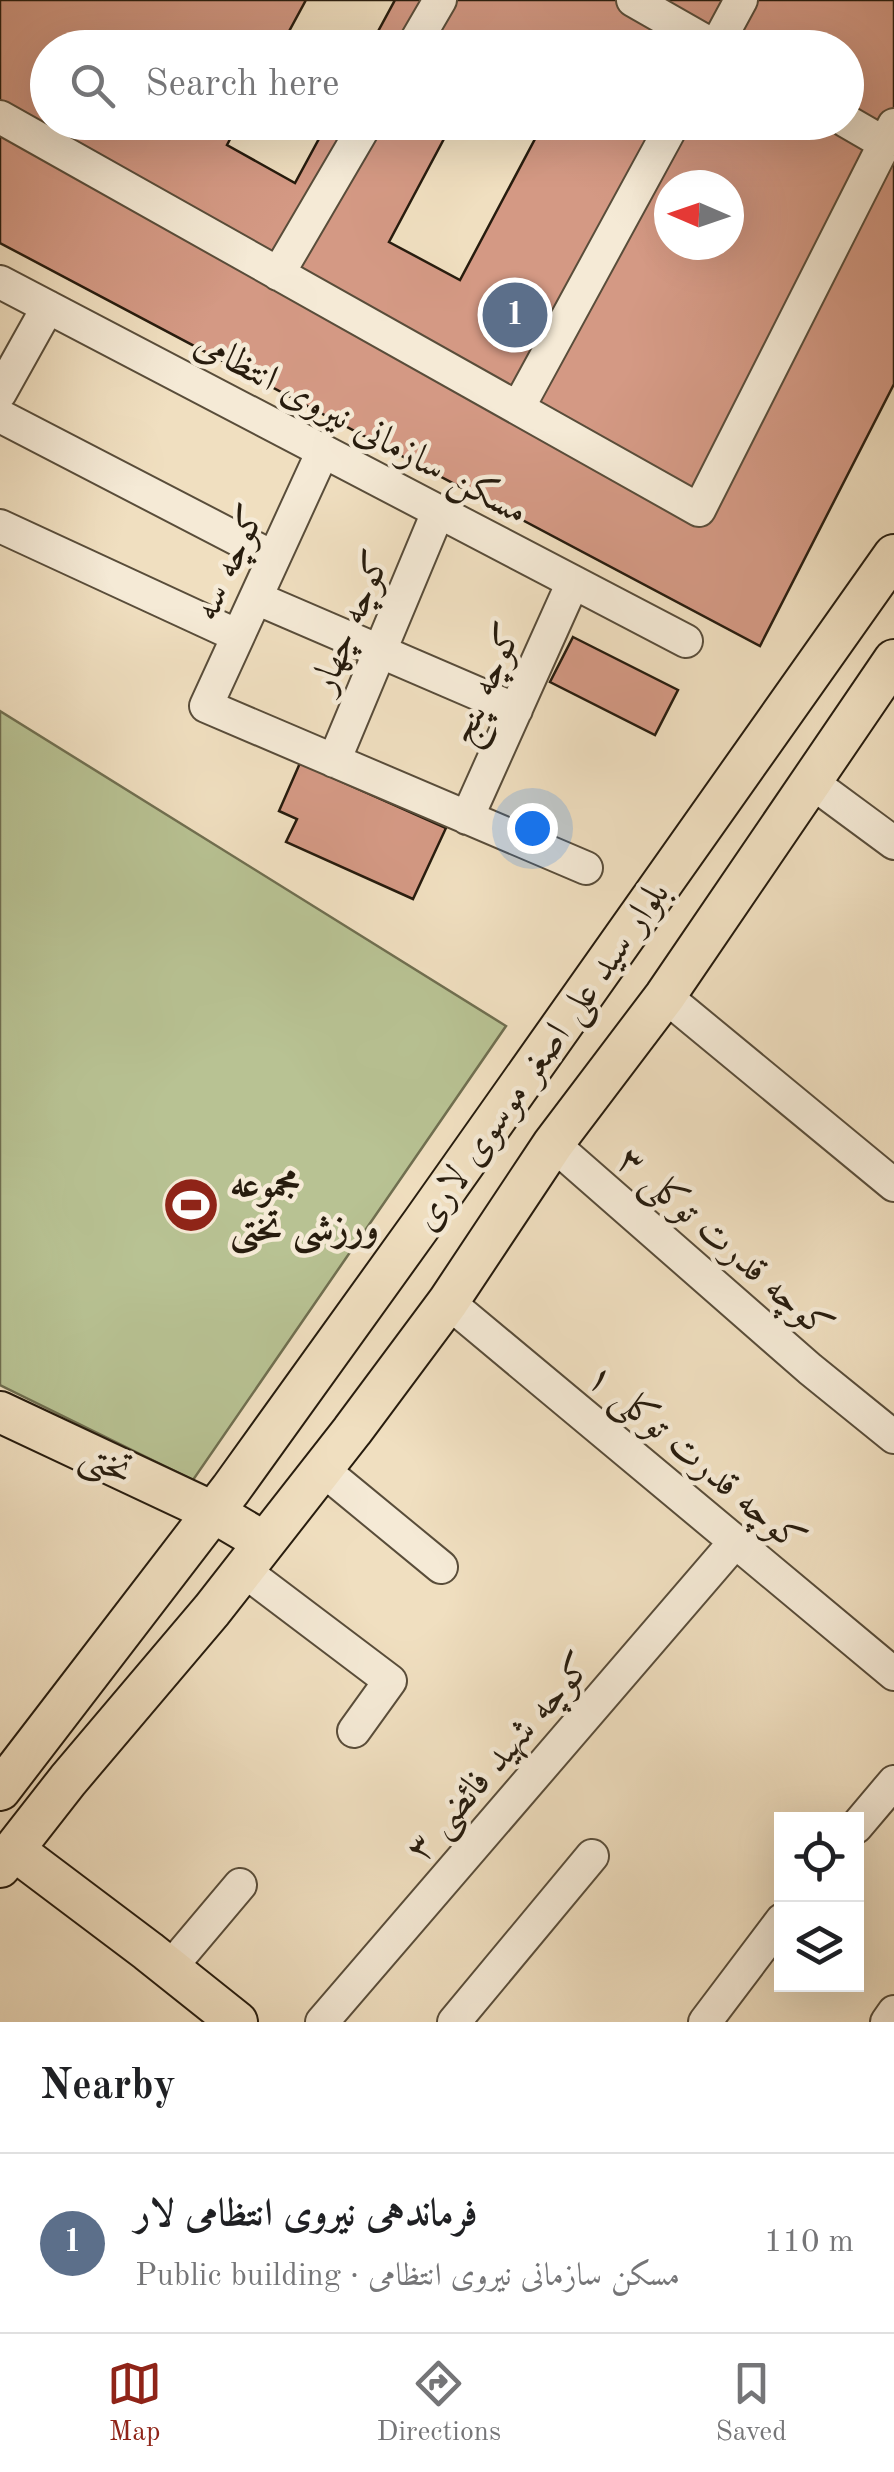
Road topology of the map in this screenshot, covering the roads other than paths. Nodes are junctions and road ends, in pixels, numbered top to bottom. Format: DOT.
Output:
graph roads {
  1 [pos="440,0"];
  2 [pos="633,0"];
  3 [pos="740,0"];
  4 [pos="422,30"];
  5 [pos="686,30"];
  6 [pos="725,30"];
  7 [pos="0,117"];
  8 [pos="864,126"];
  9 [pos="30,134"];
  10 [pos="889,134"];
  11 [pos="41,140"];
  12 [pos="356,140"];
  13 [pos="664,140"];
  14 [pos="278,274"];
  15 [pos="0,282"];
  16 [pos="48,307"];
  17 [pos="0,393"];
  18 [pos="518,408"];
  19 [pos="0,416"];
  20 [pos="323,451"];
  21 [pos="438,512"];
  22 [pos="0,526"];
  23 [pos="894,555"];
  24 [pos="274,558"];
  25 [pos="573,582"];
  26 [pos="256,598"];
  27 [pos="238,636"];
  28 [pos="686,642"];
  29 [pos="379,653"];
  30 [pos="894,660"];
  31 [pos="516,710"];
  32 [pos="334,761"];
  33 [pos="810,781"];
  34 [pos="467,818"];
  35 [pos="894,843"];
  36 [pos="586,868"];
  37 [pos="665,996"];
  38 [pos="553,1144"];
  39 [pos="894,1185"];
  40 [pos="448,1302"];
  41 [pos="0,1412"];
  42 [pos="894,1437"];
  43 [pos="322,1469"];
  44 [pos="213,1512"];
  45 [pos="735,1542"];
  46 [pos="254,1556"];
  47 [pos="441,1567"];
  48 [pos="894,1674"];
  49 [pos="354,1731"];
  50 [pos="894,1782"];
  51 [pos="0,1790"];
  52 [pos="864,1818"];
  53 [pos="592,1856"];
  54 [pos="7,1858"];
  55 [pos="240,1885"];
  56 [pos="774,1931"];
  57 [pos="170,1968"];
  58 [pos="894,2012"];
  59 [pos="237,2022"];
  60 [pos="322,2022"];
  61 [pos="454,2022"];
  62 [pos="706,2022"];
  63 [pos="887,2022"];
  1 -- 4 [label="street"];
  2 -- 5 [label="street"];
  3 -- 6 [label="street"];
  7 -- 9 [label="street"];
  8 -- 10 [label="street"];
  10 -- 18 [label="street"];
  11 -- 14 [label="street"];
  12 -- 14 [label="street"];
  13 -- 18 [label="street"];
  14 -- 18 [label="street"];
  15 -- 16 [label="street, مسکن سازمانی نیروی انتظامی"];
  16 -- 17 [label="street"];
  16 -- 20 [label="street, مسکن سازمانی نیروی انتظامی"];
  19 -- 24 [label="street"];
  20 -- 21 [label="street, مسکن سازمانی نیروی انتظامی"];
  20 -- 24 [label="street, کوچه سه"];
  21 -- 25 [label="street, مسکن سازمانی نیروی انتظامی"];
  21 -- 29 [label="street, کوچه چهار"];
  22 -- 27 [label="street"];
  23 -- 44 [label="main road, بلوار سید علی اصغر موسوی لاری"];
  24 -- 26 [label="street, کوچه سه"];
  25 -- 28 [label="street, مسکن سازمانی نیروی انتظامی"];
  25 -- 31 [label="street, کوچه پنج"];
  26 -- 27 [label="street, کوچه سه"];
  26 -- 29 [label="street"];
  27 -- 32 [label="street, کوچه سه"];
  29 -- 31 [label="street"];
  29 -- 32 [label="street, کوچه چهار"];
  30 -- 33 [label="main road, بلوار سید علی اصغر موسوی لاری"];
  31 -- 34 [label="street, کوچه پنج"];
  32 -- 34 [label="street"];
  33 -- 35 [label="street"];
  33 -- 37 [label="main road, بلوار سید علی اصغر موسوی لاری"];
  34 -- 36 [label="street"];
  37 -- 38 [label="main road, بلوار سید علی اصغر موسوی لاری"];
  37 -- 39 [label="street"];
  38 -- 40 [label="main road, بلوار سید علی اصغر موسوی لاری"];
  38 -- 42 [label="street, کوچه قدرت توکلی ۳"];
  40 -- 43 [label="main road, بلوار سید علی اصغر موسوی لاری"];
  40 -- 45 [label="street, کوچه قدرت توکلی ۱"];
  41 -- 44 [label="main road, تختی"];
  43 -- 46 [label="main road, بلوار سید علی اصغر موسوی لاری"];
  43 -- 47 [label="street"];
  44 -- 46 [label="main road, تختی"];
  44 -- 51 [label="main road, بلوار سید علی اصغر موسوی لاری"];
  45 -- 48 [label="street, کوچه قدرت توکلی ۱"];
  45 -- 60 [label="street, کوچه شهید فائضی ۳"];
  46 -- 49 [label="street"];
  46 -- 54 [label="main road, بلوار سید علی اصغر موسوی لاری"];
  50 -- 52 [label="street"];
  53 -- 61 [label="street"];
  54 -- 57 [label="main road"];
  55 -- 57 [label="street"];
  56 -- 62 [label="street"];
  57 -- 59 [label="main road"];
  58 -- 63 [label="street"];
}
